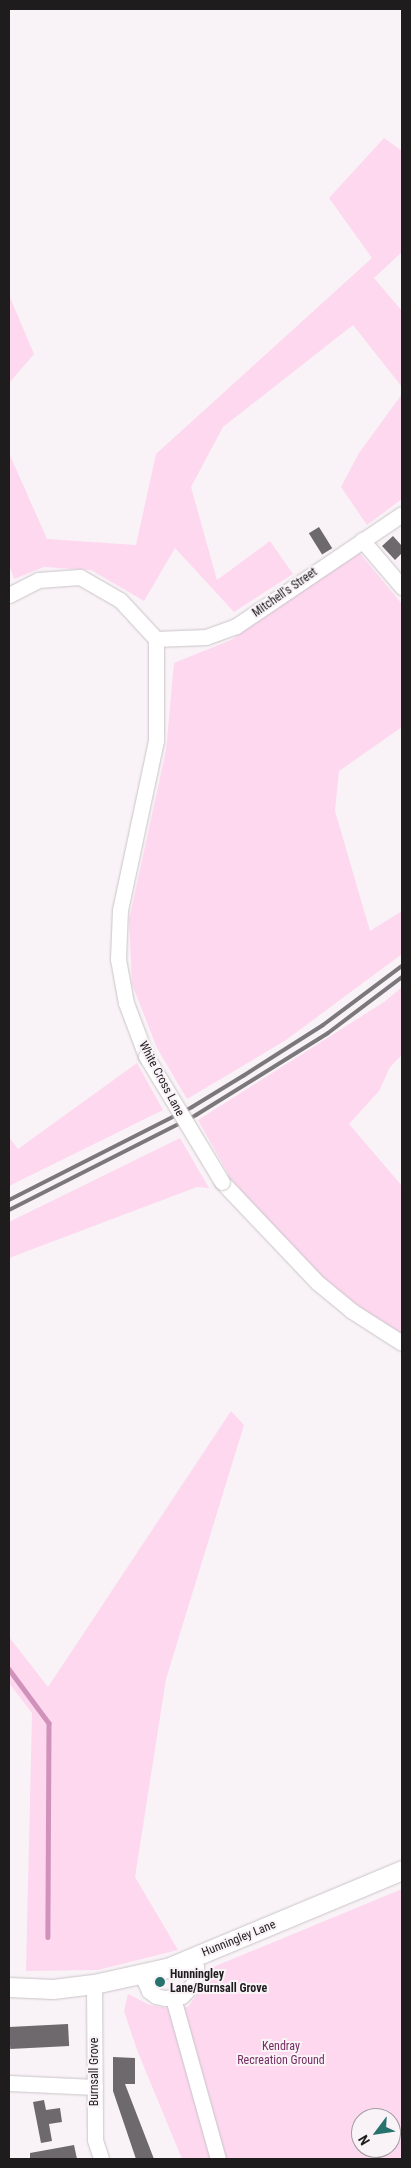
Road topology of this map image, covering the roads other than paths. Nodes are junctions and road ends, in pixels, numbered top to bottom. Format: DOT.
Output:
graph roads {
  1 [pos="402,514"];
  2 [pos="362,540"];
  3 [pos="402,587"];
  4 [pos="9,595"];
  5 [pos="156,639"];
  6 [pos="402,1343"];
  7 [pos="402,1870"];
  8 [pos="192,1958"];
  9 [pos="142,1975"];
  10 [pos="94,1984"];
  11 [pos="9,1987"];
  12 [pos="173,1998"];
  13 [pos="9,2083"];
  14 [pos="95,2087"];
  15 [pos="101,2159"];
  16 [pos="218,2159"];
  1 -- 2 [label="street, Mitchell's Street"];
  2 -- 3 [label="street"];
  2 -- 5 [label="street, Mitchell's Street"];
  4 -- 5 [label="street"];
  5 -- 6 [label="street, White Cross Lane, bridge"];
  7 -- 8 [label="main road, Hunningley Lane"];
  8 -- 9 [label="main road, Hunningley Lane"];
  8 -- 12 [label="street"];
  9 -- 10 [label="main road, Hunningley Lane"];
  9 -- 12 [label="street"];
  10 -- 11 [label="main road, Hunningley Lane"];
  10 -- 14 [label="street, Burnsall Grove"];
  12 -- 16 [label="street"];
  13 -- 14 [label="street"];
  14 -- 15 [label="street, Burnsall Grove"];
}
